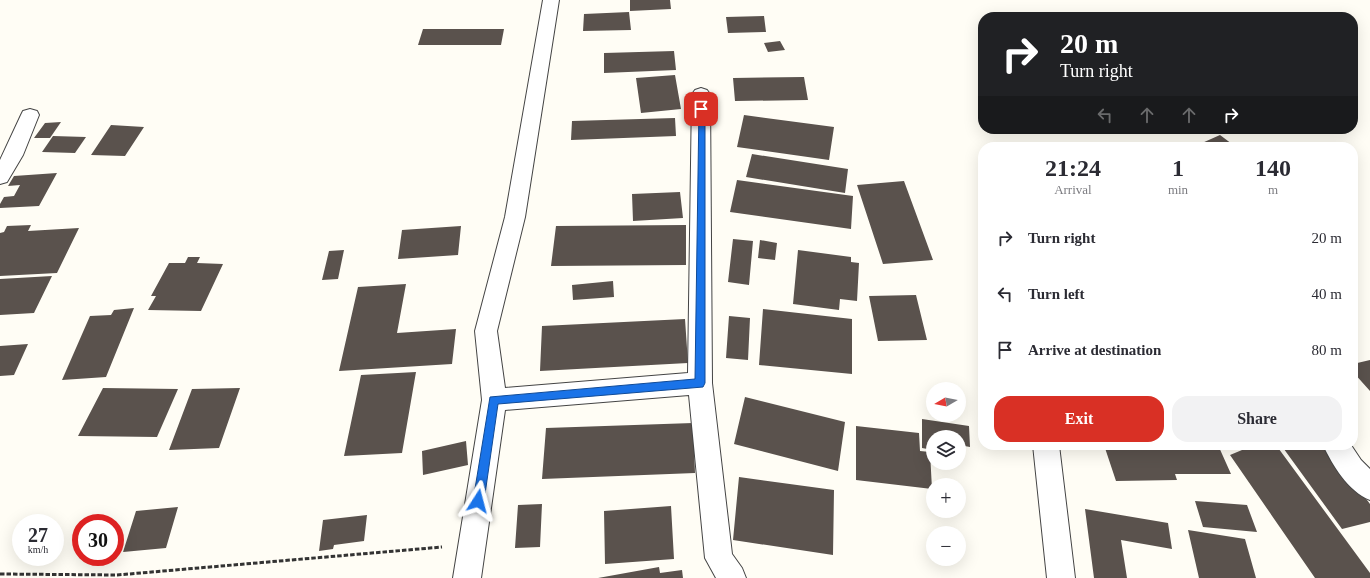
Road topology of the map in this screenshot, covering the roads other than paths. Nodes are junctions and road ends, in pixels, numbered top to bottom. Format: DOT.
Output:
graph roads {
  1 [pos="551,0"];
  2 [pos="702,94"];
  3 [pos="30,115"];
  4 [pos="0,177"];
  5 [pos="700,383"];
  6 [pos="494,400"];
  7 [pos="1047,450"];
  8 [pos="1339,450"];
  9 [pos="1370,487"];
  10 [pos="467,578"];
  11 [pos="732,578"];
  12 [pos="1061,578"];
  1 -- 6 [label="street"];
  2 -- 5 [label="street"];
  3 -- 4 [label="street"];
  5 -- 6 [label="street"];
  5 -- 11 [label="street"];
  6 -- 10 [label="street"];
  7 -- 12 [label="street"];
  8 -- 9 [label="street"];
}
